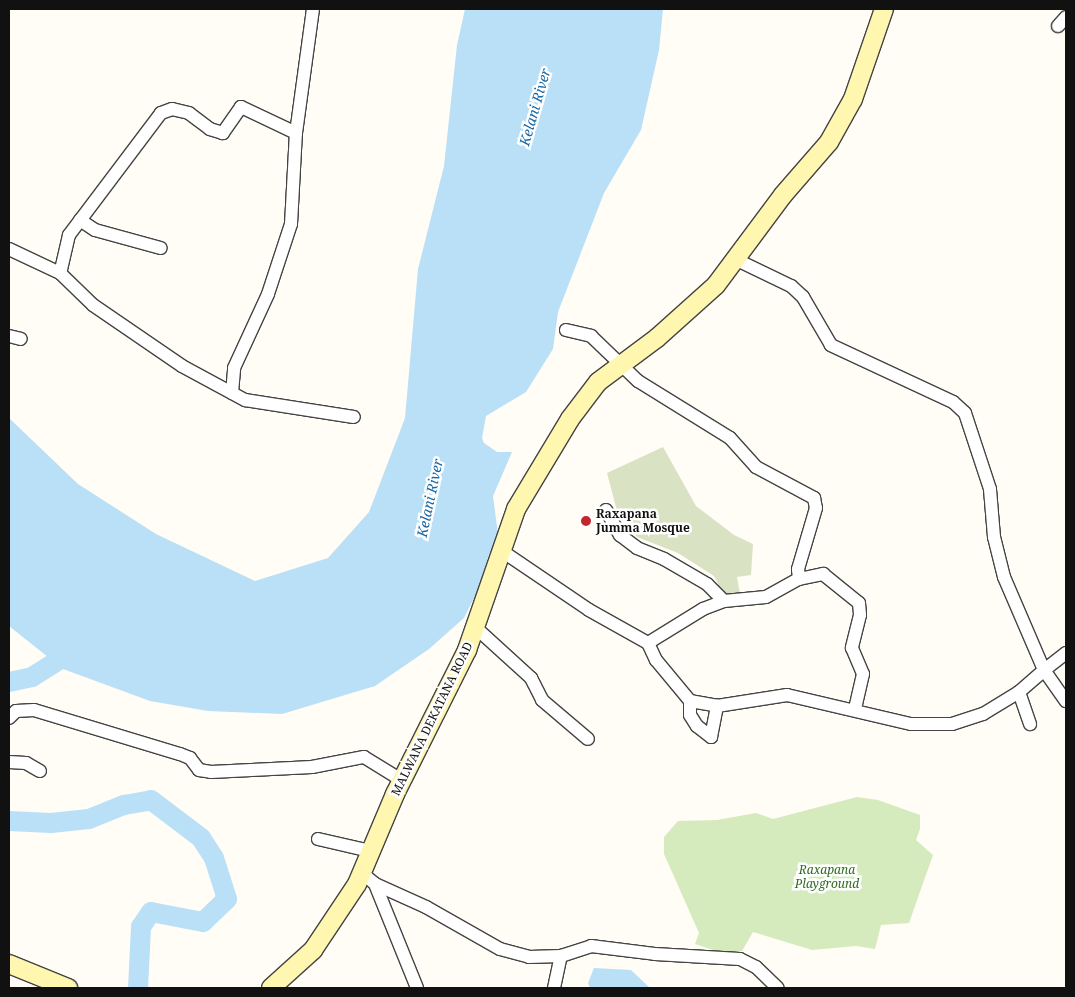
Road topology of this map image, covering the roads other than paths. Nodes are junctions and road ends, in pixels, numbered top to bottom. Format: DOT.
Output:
graph roads {
  1 [pos="313,9"];
  2 [pos="884,9"];
  3 [pos="296,133"];
  4 [pos="80,220"];
  5 [pos="161,248"];
  6 [pos="9,250"];
  7 [pos="737,260"];
  8 [pos="60,273"];
  9 [pos="566,330"];
  10 [pos="619,365"];
  11 [pos="232,393"];
  12 [pos="354,417"];
  13 [pos="606,510"];
  14 [pos="502,551"];
  15 [pos="799,579"];
  16 [pos="724,601"];
  17 [pos="475,627"];
  18 [pos="648,642"];
  19 [pos="1066,653"];
  20 [pos="1044,670"];
  21 [pos="1019,692"];
  22 [pos="690,701"];
  23 [pos="1066,701"];
  24 [pos="717,706"];
  25 [pos="855,708"];
  26 [pos="9,718"];
  27 [pos="1030,724"];
  28 [pos="588,739"];
  29 [pos="9,762"];
  30 [pos="40,771"];
  31 [pos="403,781"];
  32 [pos="318,839"];
  33 [pos="370,851"];
  34 [pos="368,878"];
  35 [pos="561,956"];
  36 [pos="9,964"];
  37 [pos="68,988"];
  38 [pos="271,988"];
  39 [pos="417,988"];
  40 [pos="554,988"];
  41 [pos="778,988"];
  1 -- 3 [label="street"];
  2 -- 7 [label="main road, MALWANA DEKATANA ROAD"];
  3 -- 4 [label="street"];
  3 -- 11 [label="street"];
  4 -- 5 [label="street"];
  4 -- 8 [label="street"];
  6 -- 8 [label="street"];
  7 -- 10 [label="main road, MALWANA DEKATANA ROAD"];
  7 -- 20 [label="street"];
  8 -- 11 [label="street"];
  9 -- 10 [label="street"];
  10 -- 14 [label="main road, MALWANA DEKATANA ROAD"];
  10 -- 15 [label="street"];
  11 -- 12 [label="street"];
  13 -- 16 [label="street"];
  14 -- 17 [label="main road, MALWANA DEKATANA ROAD"];
  14 -- 18 [label="street"];
  15 -- 16 [label="street"];
  15 -- 25 [label="street"];
  16 -- 18 [label="street"];
  17 -- 28 [label="street"];
  17 -- 31 [label="main road, MALWANA DEKATANA ROAD"];
  18 -- 22 [label="street"];
  19 -- 20 [label="street"];
  20 -- 21 [label="street"];
  20 -- 23 [label="street"];
  21 -- 25 [label="street"];
  21 -- 27 [label="street"];
  22 -- 24 [label="street"];
  22 -- 24 [label="street"];
  24 -- 25 [label="street"];
  26 -- 31 [label="street"];
  29 -- 30 [label="street"];
  31 -- 33 [label="main road, MALWANA DEKATANA ROAD"];
  32 -- 33 [label="street"];
  33 -- 34 [label="main road, MALWANA DEKATANA ROAD"];
  34 -- 35 [label="street"];
  34 -- 38 [label="main road, MALWANA DEKATANA ROAD"];
  34 -- 39 [label="street"];
  35 -- 40 [label="street"];
  35 -- 41 [label="street"];
  36 -- 37 [label="main road"];
}
